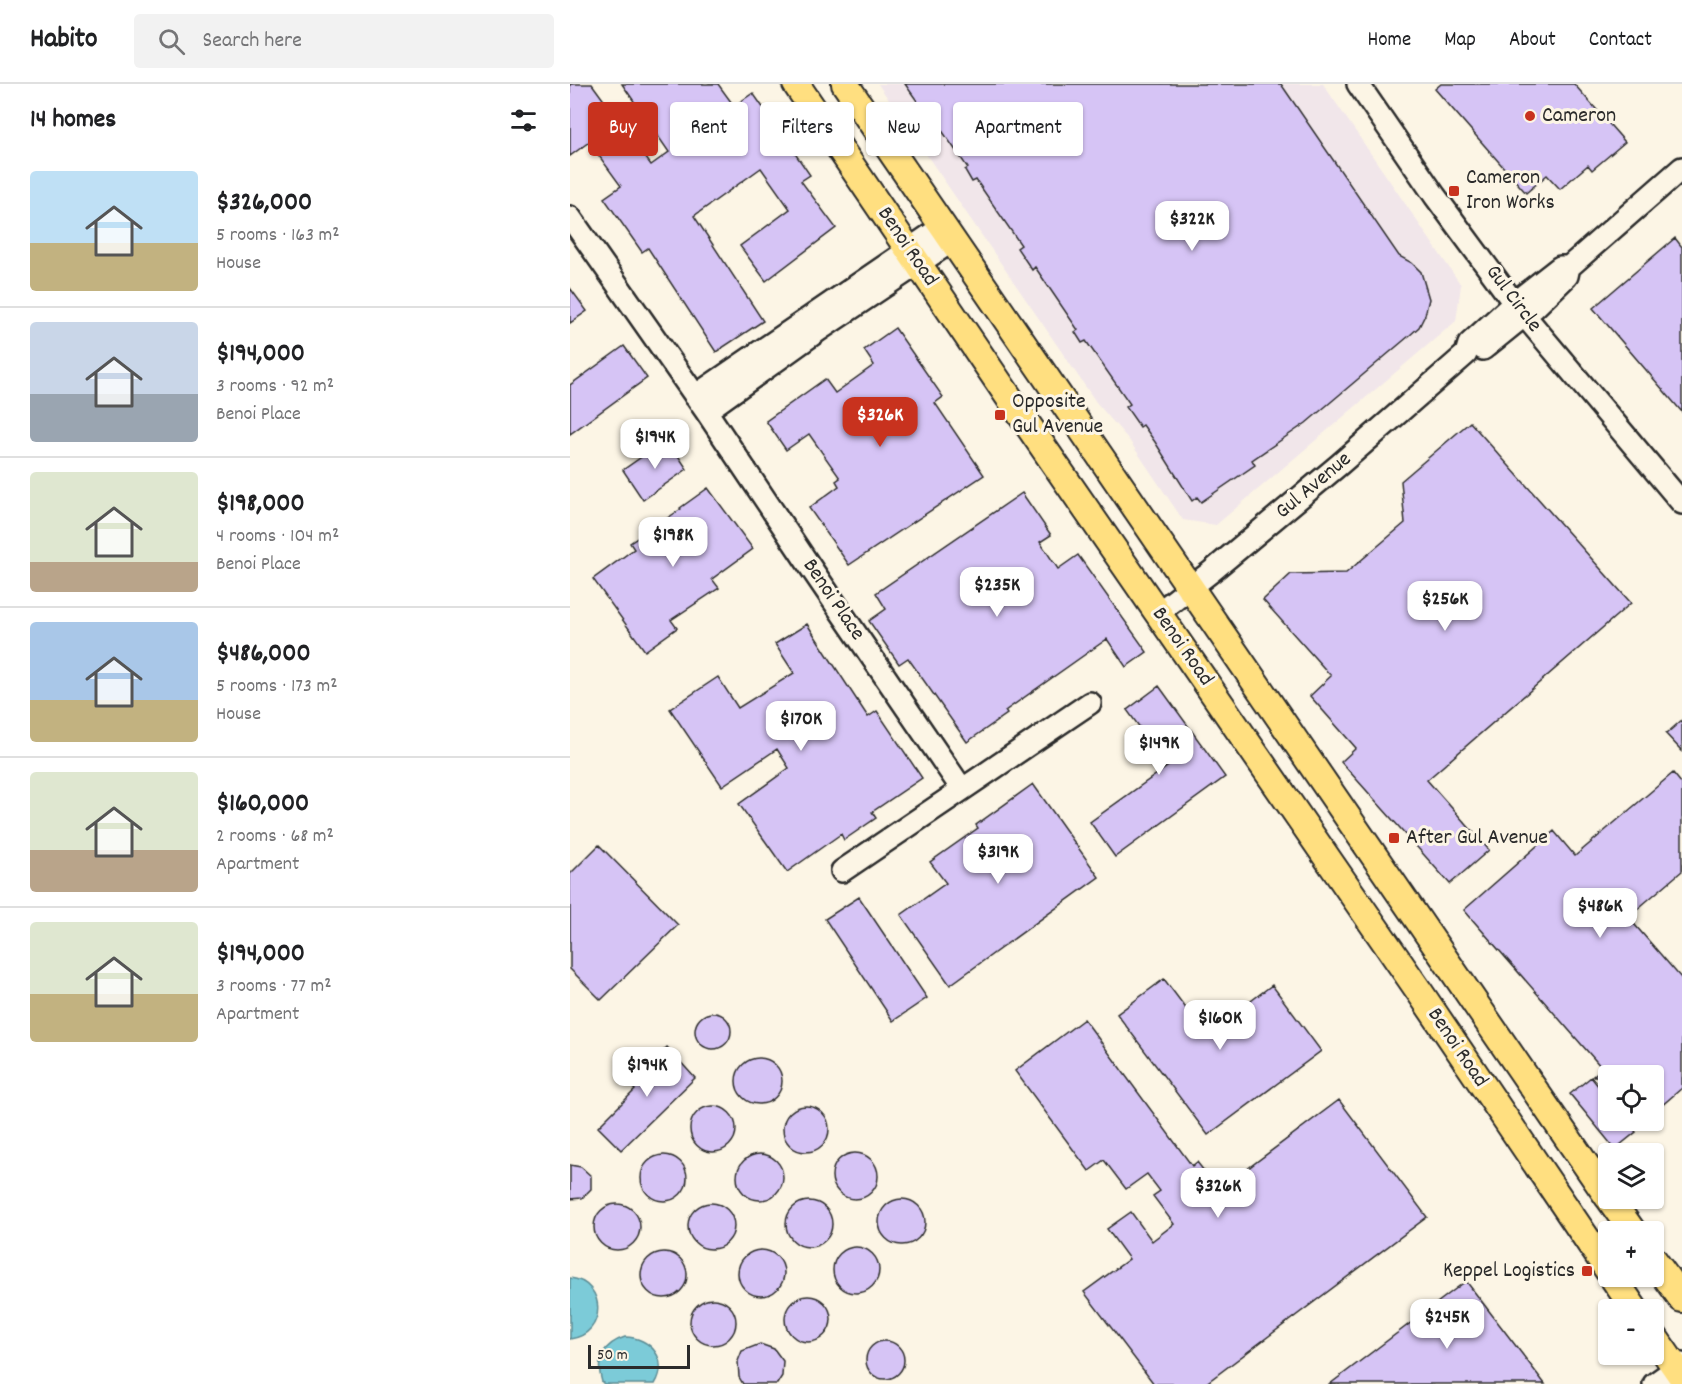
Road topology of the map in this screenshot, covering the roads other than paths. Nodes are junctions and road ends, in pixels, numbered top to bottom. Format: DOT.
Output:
graph roads {
  1 [pos="796,84"];
  2 [pos="844,84"];
  3 [pos="1358,84"];
  4 [pos="1682,168"];
  5 [pos="570,217"];
  6 [pos="947,234"];
  7 [pos="914,257"];
  8 [pos="1519,310"];
  9 [pos="701,403"];
  10 [pos="1682,503"];
  11 [pos="1190,589"];
  12 [pos="1158,613"];
  13 [pos="1090,703"];
  14 [pos="962,789"];
  15 [pos="842,871"];
  16 [pos="1598,1182"];
  17 [pos="1598,1255"];
  18 [pos="1664,1274"];
  19 [pos="1682,1299"];
  20 [pos="1664,1349"];
  21 [pos="1680,1370"];
  22 [pos="1654,1384"];
  1 -- 7 [label="main road, Benoi Road"];
  2 -- 6 [label="main road, Benoi Road"];
  3 -- 8 [label="street, Gul Circle"];
  4 -- 8 [label="street, Gul Avenue"];
  5 -- 9 [label="street, Benoi Place"];
  6 -- 7 [label="street"];
  6 -- 11 [label="main road, Benoi Road"];
  7 -- 9 [label="street"];
  7 -- 12 [label="main road, Benoi Road"];
  8 -- 10 [label="street, Gul Circle"];
  8 -- 11 [label="street, Gul Avenue"];
  9 -- 14 [label="street, Benoi Place"];
  11 -- 12 [label="street, Gul Avenue"];
  11 -- 16 [label="main road, Benoi Road"];
  12 -- 17 [label="main road, Benoi Road"];
  13 -- 14 [label="street"];
  14 -- 15 [label="street"];
  18 -- 19 [label="main road"];
  20 -- 21 [label="main road"];
  21 -- 22 [label="street"];
}
